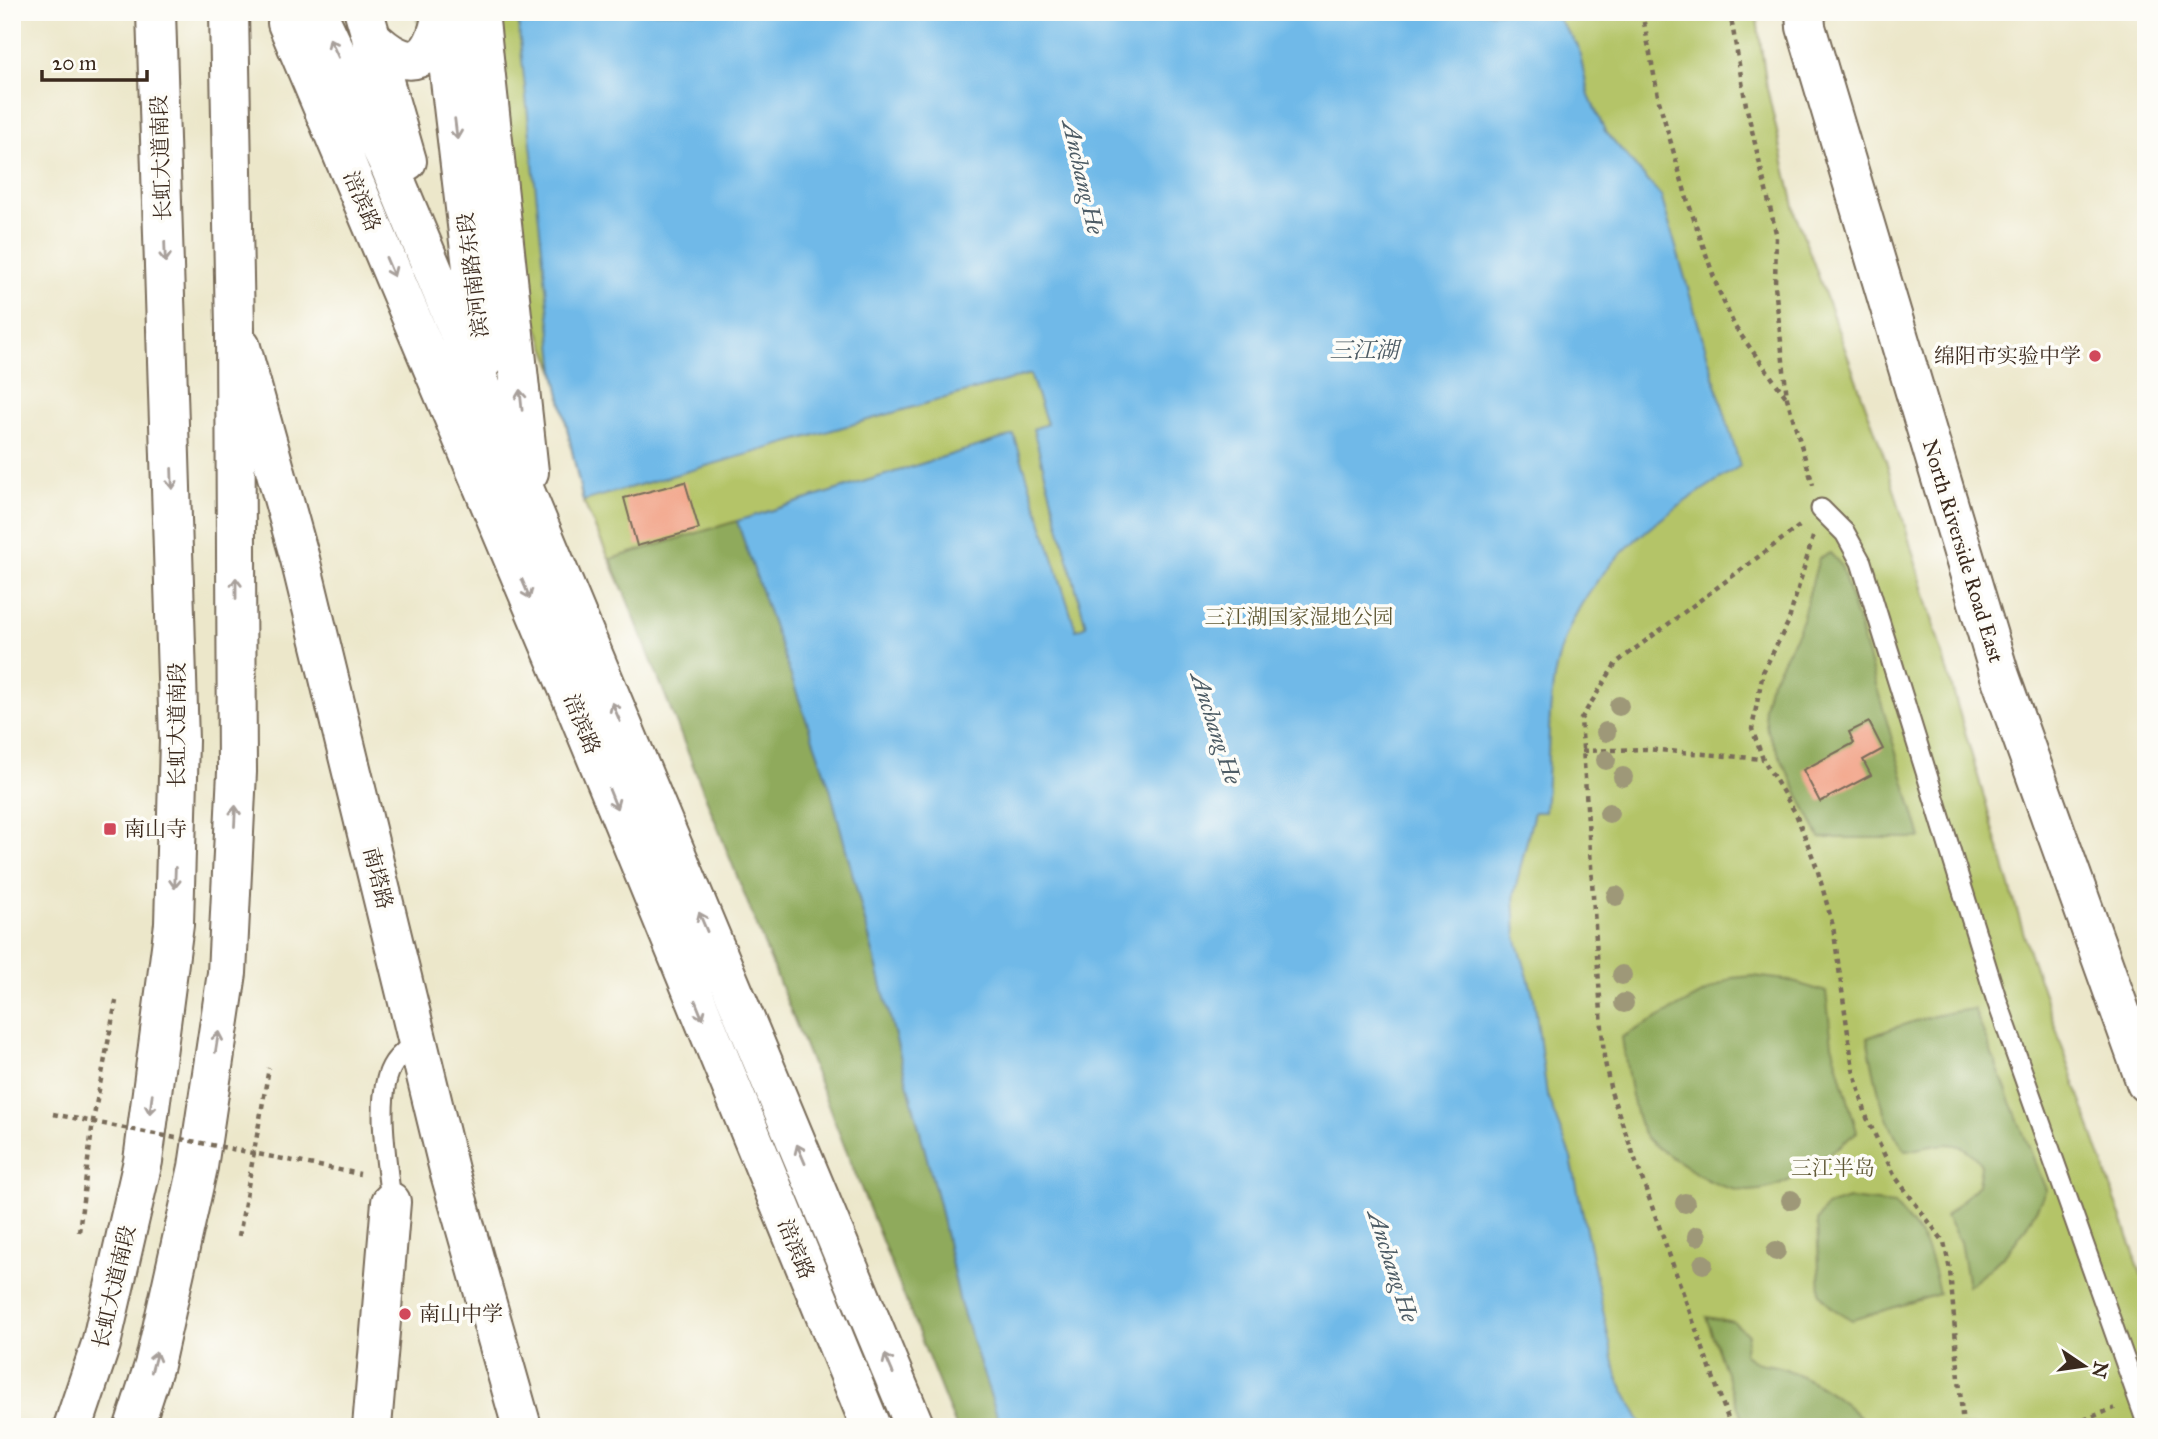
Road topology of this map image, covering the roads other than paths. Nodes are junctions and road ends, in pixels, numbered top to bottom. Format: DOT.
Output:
graph roads {
  1 [pos="156,12"];
  2 [pos="229,12"];
  3 [pos="442,12"];
  4 [pos="1805,12"];
  5 [pos="302,18"];
  6 [pos="480,21"];
  7 [pos="367,24"];
  8 [pos="450,79"];
  9 [pos="314,86"];
  10 [pos="377,107"];
  11 [pos="235,329"];
  12 [pos="489,408"];
  13 [pos="1821,509"];
  14 [pos="519,527"];
  15 [pos="417,1040"];
  16 [pos="2146,1083"];
  17 [pos="391,1202"];
  18 [pos="2146,1420"];
  19 [pos="73,1427"];
  20 [pos="134,1427"];
  21 [pos="372,1427"];
  22 [pos="522,1427"];
  23 [pos="870,1427"];
  24 [pos="915,1427"];
  1 -- 19 [label="main road, 长虹大道南段, one-way"];
  2 -- 11 [label="main road"];
  3 -- 7 [label="main road"];
  3 -- 8 [label="main road, 滨河南路东段"];
  4 -- 16 [label="main road, North Riverside Road East"];
  5 -- 9 [label="main road, 涪滨路"];
  10 -- 5 [label="main road, one-way"];
  6 -- 8 [label="main road"];
  14 -- 6 [label="main road, 滨河南路东段, one-way"];
  7 -- 10 [label="main road"];
  8 -- 10 [label="main road"];
  8 -- 12 [label="main road, 滨河南路东段, one-way"];
  9 -- 10 [label="main road"];
  9 -- 14 [label="main road, 涪滨路, one-way"];
  10 -- 12 [label="main road"];
  11 -- 15 [label="main road, 南塔路"];
  20 -- 11 [label="main road, one-way"];
  12 -- 14 [label="main road, 滨河南路东段"];
  13 -- 18 [label="lane"];
  14 -- 23 [label="main road, 涪滨路, one-way"];
  24 -- 14 [label="main road, 涪滨路, one-way"];
  15 -- 17 [label="lane"];
  15 -- 22 [label="main road, 南塔路"];
  17 -- 21 [label="main road"];
}
